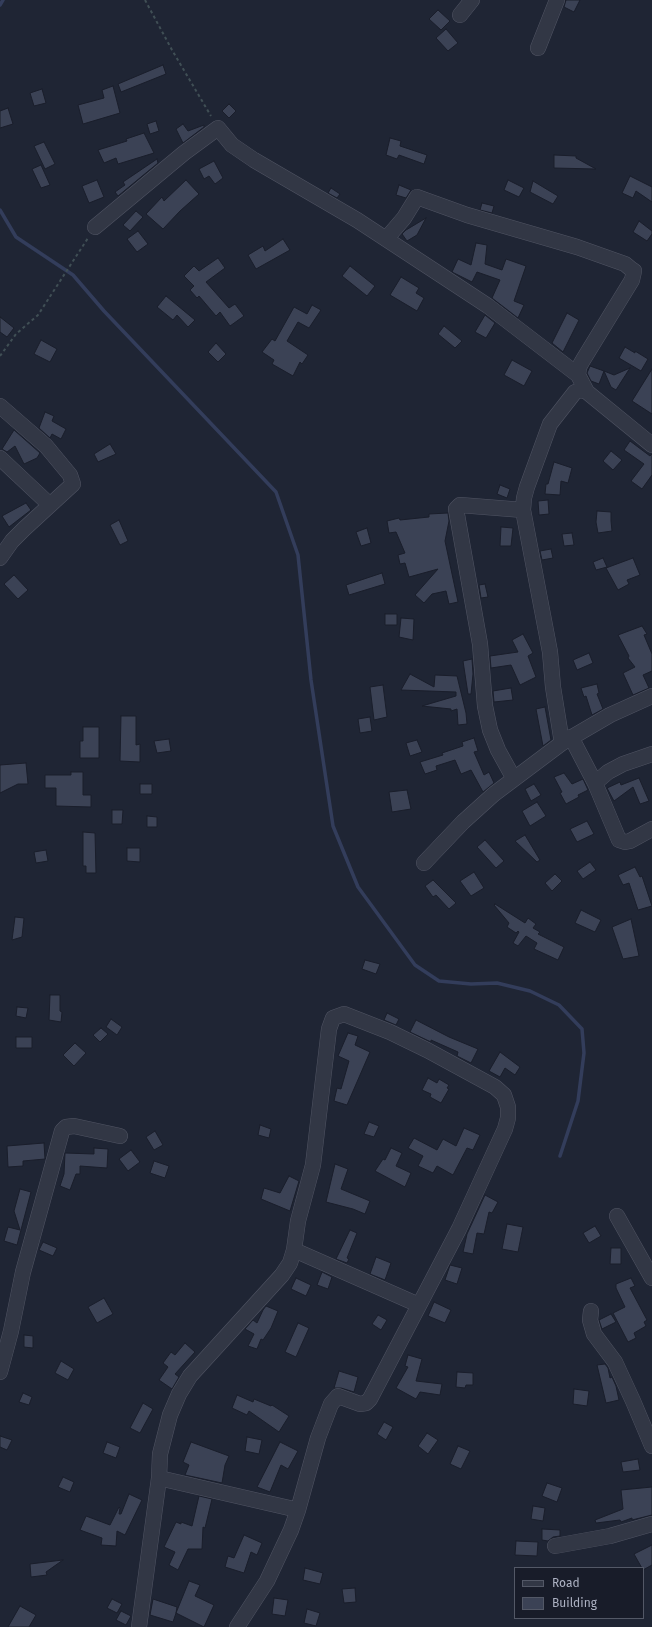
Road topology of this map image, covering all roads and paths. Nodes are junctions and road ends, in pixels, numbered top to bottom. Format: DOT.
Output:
graph roads {
  1 [pos="145,0"];
  2 [pos="472,0"];
  3 [pos="557,0"];
  4 [pos="460,15"];
  5 [pos="538,48"];
  6 [pos="218,128"];
  7 [pos="95,227"];
  8 [pos="386,239"];
  9 [pos="0,356"];
  10 [pos="578,375"];
  11 [pos="587,392"];
  12 [pos="0,406"];
  13 [pos="652,445"];
  14 [pos="0,458"];
  15 [pos="50,506"];
  16 [pos="523,510"];
  17 [pos="0,558"];
  18 [pos="652,696"];
  19 [pos="567,740"];
  20 [pos="652,754"];
  21 [pos="514,779"];
  22 [pos="595,783"];
  23 [pos="652,829"];
  24 [pos="424,863"];
  25 [pos="120,1136"];
  26 [pos="617,1216"];
  27 [pos="294,1250"];
  28 [pos="652,1278"];
  29 [pos="419,1305"];
  30 [pos="590,1310"];
  31 [pos="0,1372"];
  32 [pos="652,1446"];
  33 [pos="159,1478"];
  34 [pos="298,1510"];
  35 [pos="652,1524"];
  36 [pos="555,1546"];
  37 [pos="139,1627"];
  38 [pos="237,1627"];
  1 -- 6 [label="path"];
  2 -- 4 [label="street"];
  3 -- 5 [label="street"];
  6 -- 7 [label="street"];
  6 -- 8 [label="street"];
  7 -- 9 [label="path"];
  8 -- 10 [label="street"];
  8 -- 10 [label="street"];
  10 -- 11 [label="street"];
  11 -- 13 [label="street"];
  11 -- 16 [label="street"];
  12 -- 15 [label="street"];
  14 -- 15 [label="street"];
  15 -- 17 [label="street"];
  16 -- 19 [label="street"];
  16 -- 21 [label="street"];
  18 -- 19 [label="street"];
  19 -- 21 [label="street"];
  19 -- 22 [label="street"];
  20 -- 22 [label="street"];
  21 -- 24 [label="street"];
  22 -- 23 [label="street"];
  25 -- 31 [label="street"];
  26 -- 28 [label="street"];
  27 -- 29 [label="street"];
  27 -- 29 [label="street"];
  27 -- 33 [label="street"];
  29 -- 34 [label="street"];
  30 -- 32 [label="street"];
  33 -- 34 [label="street"];
  33 -- 37 [label="street"];
  34 -- 38 [label="street"];
  35 -- 36 [label="street"];
}
